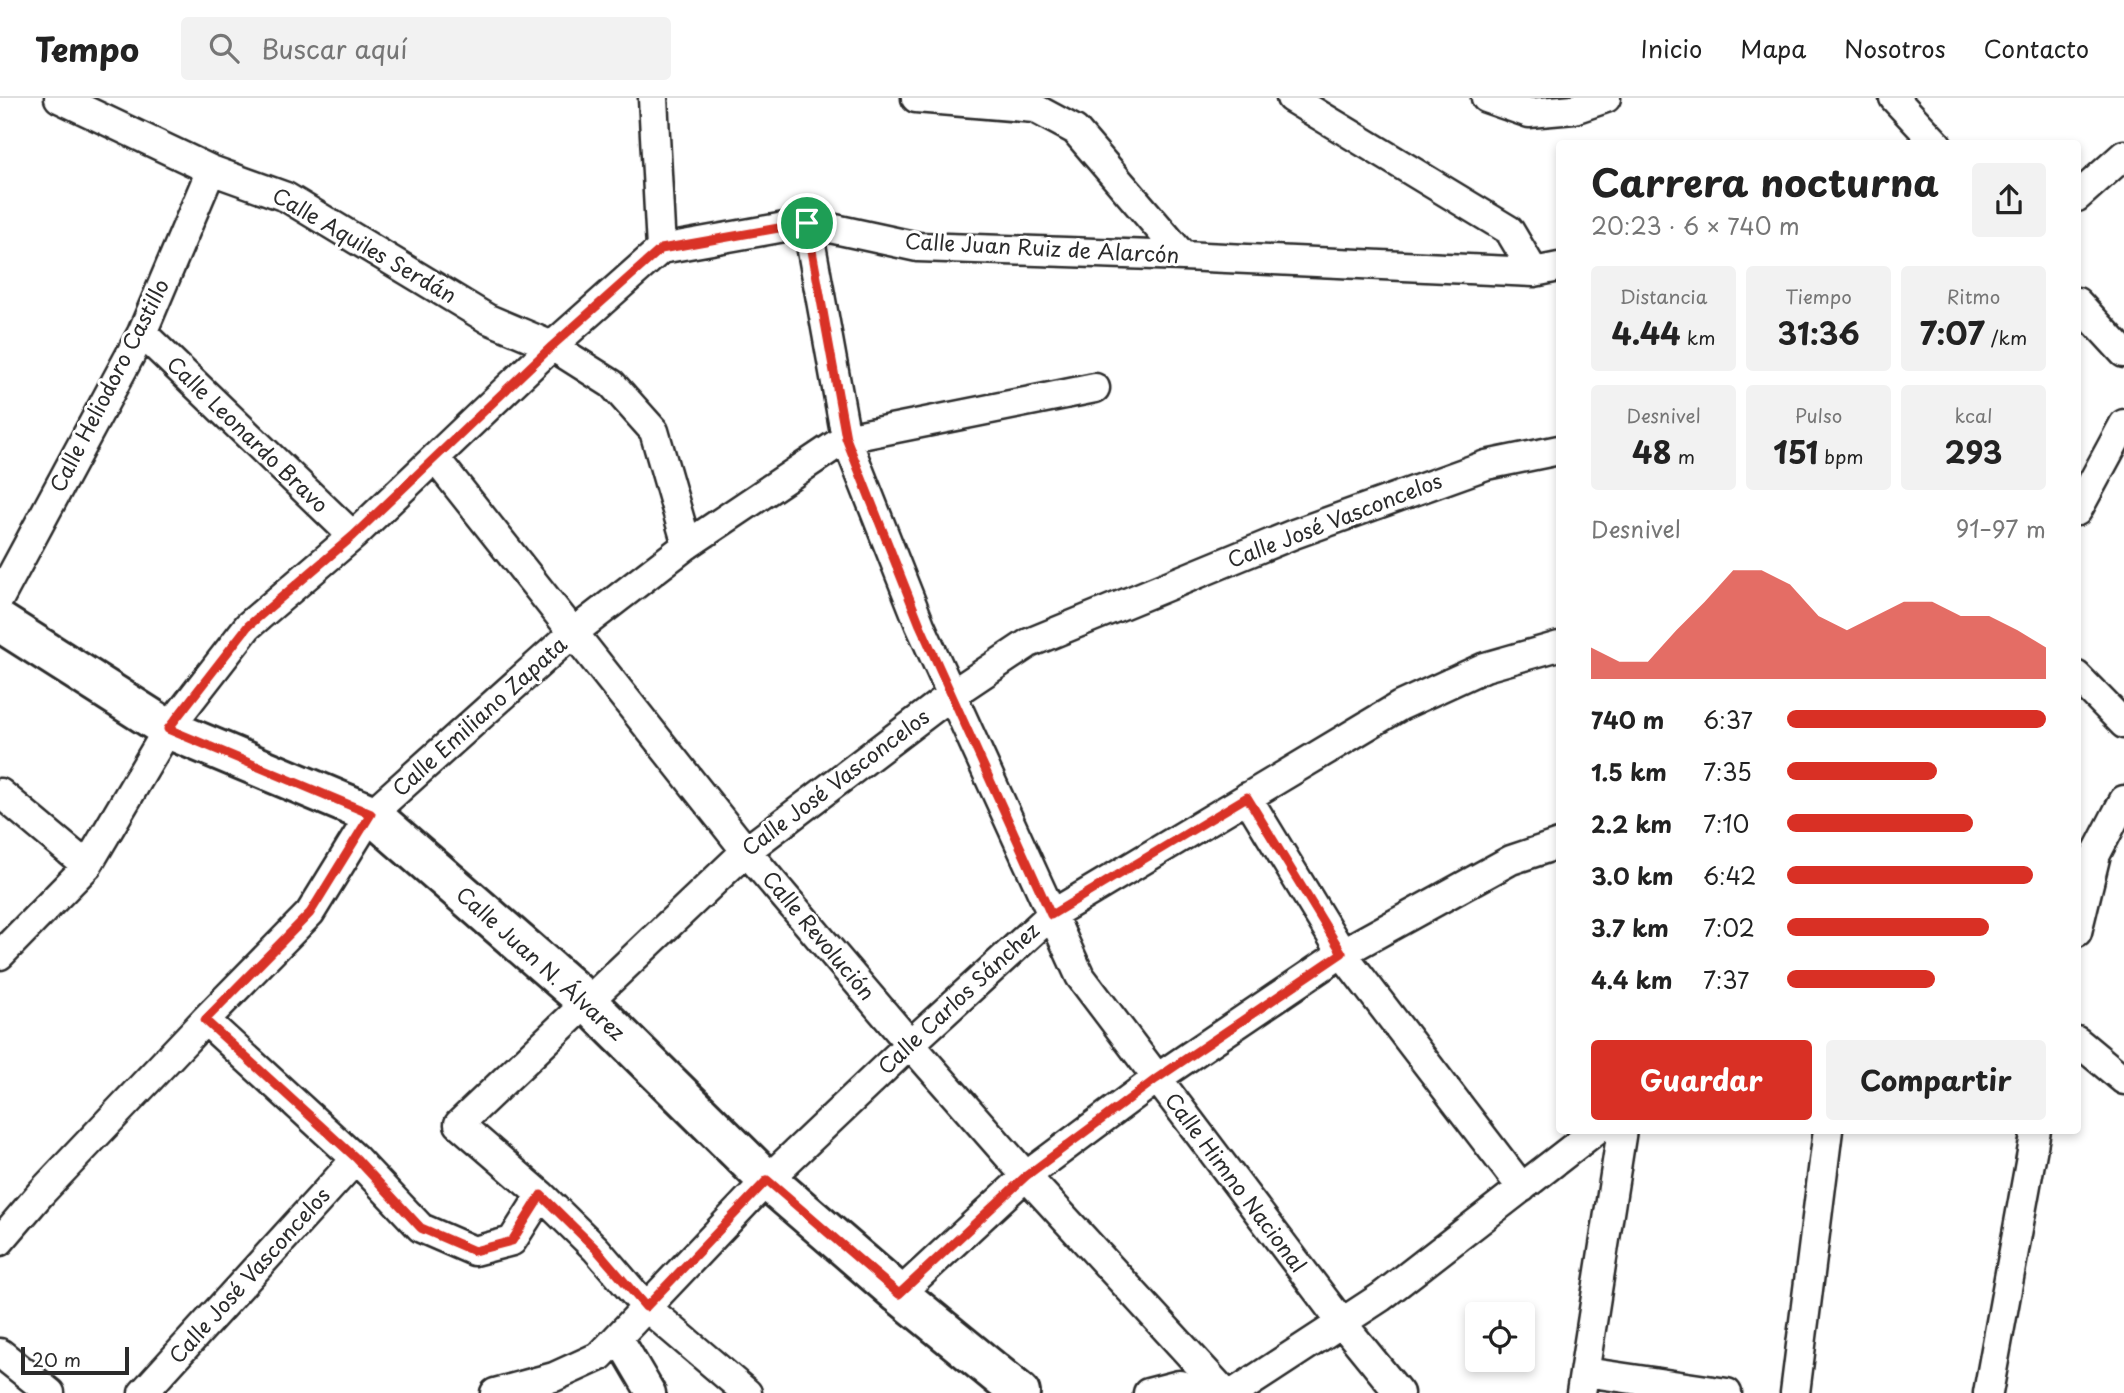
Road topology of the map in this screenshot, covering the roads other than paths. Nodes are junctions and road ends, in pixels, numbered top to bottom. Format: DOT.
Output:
graph roads {
  1 [pos="59,98"];
  2 [pos="653,98"];
  3 [pos="916,98"];
  4 [pos="1291,98"];
  5 [pos="1486,98"];
  6 [pos="1606,98"];
  7 [pos="1894,98"];
  8 [pos="1933,140"];
  9 [pos="2124,155"];
  10 [pos="211,170"];
  11 [pos="2081,193"];
  12 [pos="807,223"];
  13 [pos="661,249"];
  14 [pos="1183,256"];
  15 [pos="1547,270"];
  16 [pos="2081,306"];
  17 [pos="142,333"];
  18 [pos="552,346"];
  19 [pos="2124,353"];
  20 [pos="1095,388"];
  21 [pos="2124,424"];
  22 [pos="846,438"];
  23 [pos="1556,451"];
  24 [pos="435,458"];
  25 [pos="2081,498"];
  26 [pos="353,536"];
  27 [pos="687,545"];
  28 [pos="0,597"];
  29 [pos="0,622"];
  30 [pos="574,632"];
  31 [pos="1556,647"];
  32 [pos="2081,680"];
  33 [pos="951,695"];
  34 [pos="2124,724"];
  35 [pos="168,729"];
  36 [pos="0,793"];
  37 [pos="1247,797"];
  38 [pos="2124,800"];
  39 [pos="371,814"];
  40 [pos="1556,845"];
  41 [pos="746,850"];
  42 [pos="87,866"];
  43 [pos="1051,915"];
  44 [pos="2081,916"];
  45 [pos="1342,953"];
  46 [pos="0,955"];
  47 [pos="586,1001"];
  48 [pos="205,1020"];
  49 [pos="910,1044"];
  50 [pos="2081,1044"];
  51 [pos="1156,1079"];
  52 [pos="2124,1080"];
  53 [pos="1591,1134"];
  54 [pos="1621,1134"];
  55 [pos="1827,1134"];
  56 [pos="2035,1134"];
  57 [pos="356,1158"];
  58 [pos="1026,1176"];
  59 [pos="767,1180"];
  60 [pos="1522,1188"];
  61 [pos="541,1195"];
  62 [pos="0,1241"];
  63 [pos="899,1294"];
  64 [pos="646,1307"];
  65 [pos="1342,1323"];
  66 [pos="618,1337"];
  67 [pos="0,1353"];
  68 [pos="1583,1383"];
  69 [pos="50,1393"];
  70 [pos="143,1393"];
  71 [pos="495,1393"];
  72 [pos="651,1393"];
  73 [pos="747,1393"];
  74 [pos="1020,1393"];
  75 [pos="1148,1393"];
  76 [pos="1214,1393"];
  77 [pos="1225,1393"];
  78 [pos="1234,1393"];
  79 [pos="1399,1393"];
  80 [pos="1727,1393"];
  81 [pos="1795,1393"];
  82 [pos="1988,1393"];
  1 -- 10 [label="street, Calle Aquiles Serdán"];
  2 -- 13 [label="street"];
  3 -- 14 [label="street"];
  4 -- 15 [label="street"];
  5 -- 6 [label="street"];
  7 -- 8 [label="street"];
  9 -- 11 [label="street"];
  10 -- 17 [label="street, Calle Heliodoro Castillo"];
  10 -- 18 [label="street, Calle Aquiles Serdán"];
  12 -- 13 [label="street, Calle Juan Ruiz de Alarcón"];
  12 -- 14 [label="street, Calle Juan Ruiz de Alarcón"];
  12 -- 22 [label="street, Calle Himno Nacional"];
  13 -- 18 [label="street"];
  14 -- 15 [label="street, Calle Juan Ruiz de Alarcón"];
  16 -- 19 [label="street"];
  17 -- 26 [label="street, Calle Leonardo Bravo"];
  17 -- 28 [label="street, Calle Heliodoro Castillo"];
  18 -- 24 [label="street"];
  18 -- 27 [label="street, Calle Aquiles Serdán"];
  20 -- 22 [label="street"];
  21 -- 25 [label="street"];
  22 -- 27 [label="street, Calle Emiliano Zapata"];
  22 -- 33 [label="street, Calle Himno Nacional"];
  23 -- 33 [label="street, Calle José Vasconcelos"];
  24 -- 26 [label="street"];
  24 -- 30 [label="street, Calle Revolución"];
  26 -- 35 [label="street"];
  27 -- 30 [label="street, Calle Emiliano Zapata"];
  29 -- 35 [label="street, Calle Juan N. Álvarez"];
  30 -- 39 [label="street, Calle Emiliano Zapata"];
  30 -- 41 [label="street, Calle Revolución"];
  31 -- 37 [label="street, Calle Carlos Sánchez"];
  32 -- 34 [label="street"];
  33 -- 41 [label="street, Calle José Vasconcelos"];
  33 -- 43 [label="street, Calle Himno Nacional"];
  35 -- 39 [label="street, Calle Juan N. Álvarez"];
  35 -- 42 [label="street"];
  36 -- 42 [label="street"];
  37 -- 43 [label="street, Calle Carlos Sánchez"];
  37 -- 45 [label="street"];
  38 -- 44 [label="street"];
  39 -- 47 [label="street, Calle Juan N. Álvarez"];
  39 -- 48 [label="street, Calle Emiliano Zapata"];
  40 -- 45 [label="street"];
  41 -- 47 [label="street, Calle José Vasconcelos"];
  41 -- 49 [label="street, Calle Revolución"];
  42 -- 46 [label="street"];
  43 -- 49 [label="street, Calle Carlos Sánchez"];
  43 -- 51 [label="street, Calle Himno Nacional"];
  45 -- 51 [label="street"];
  45 -- 60 [label="street"];
  47 -- 59 [label="street, Calle Juan N. Álvarez"];
  47 -- 61 [label="street, Calle José Vasconcelos"];
  48 -- 57 [label="street"];
  48 -- 62 [label="street, Calle Emiliano Zapata"];
  49 -- 58 [label="street, Calle Revolución"];
  49 -- 59 [label="street, Calle Carlos Sánchez"];
  50 -- 52 [label="street"];
  51 -- 58 [label="street"];
  51 -- 65 [label="street, Calle Himno Nacional"];
  53 -- 60 [label="street"];
  54 -- 68 [label="street"];
  55 -- 81 [label="street"];
  56 -- 82 [label="street"];
  57 -- 61 [label="street"];
  57 -- 70 [label="street, Calle José Vasconcelos"];
  58 -- 63 [label="street"];
  58 -- 77 [label="street, Calle Revolución"];
  59 -- 63 [label="street, Calle Juan N. Álvarez"];
  59 -- 64 [label="street, Calle Carlos Sánchez"];
  60 -- 65 [label="street"];
  61 -- 64 [label="street"];
  63 -- 74 [label="street, Calle Juan N. Álvarez"];
  64 -- 66 [label="street, Calle Carlos Sánchez"];
  64 -- 73 [label="street"];
  65 -- 78 [label="street"];
  65 -- 79 [label="street, Calle Himno Nacional"];
  66 -- 71 [label="street, Calle Carlos Sánchez"];
  66 -- 72 [label="street"];
  67 -- 69 [label="street"];
  68 -- 80 [label="street"];
  75 -- 76 [label="street"];
}
